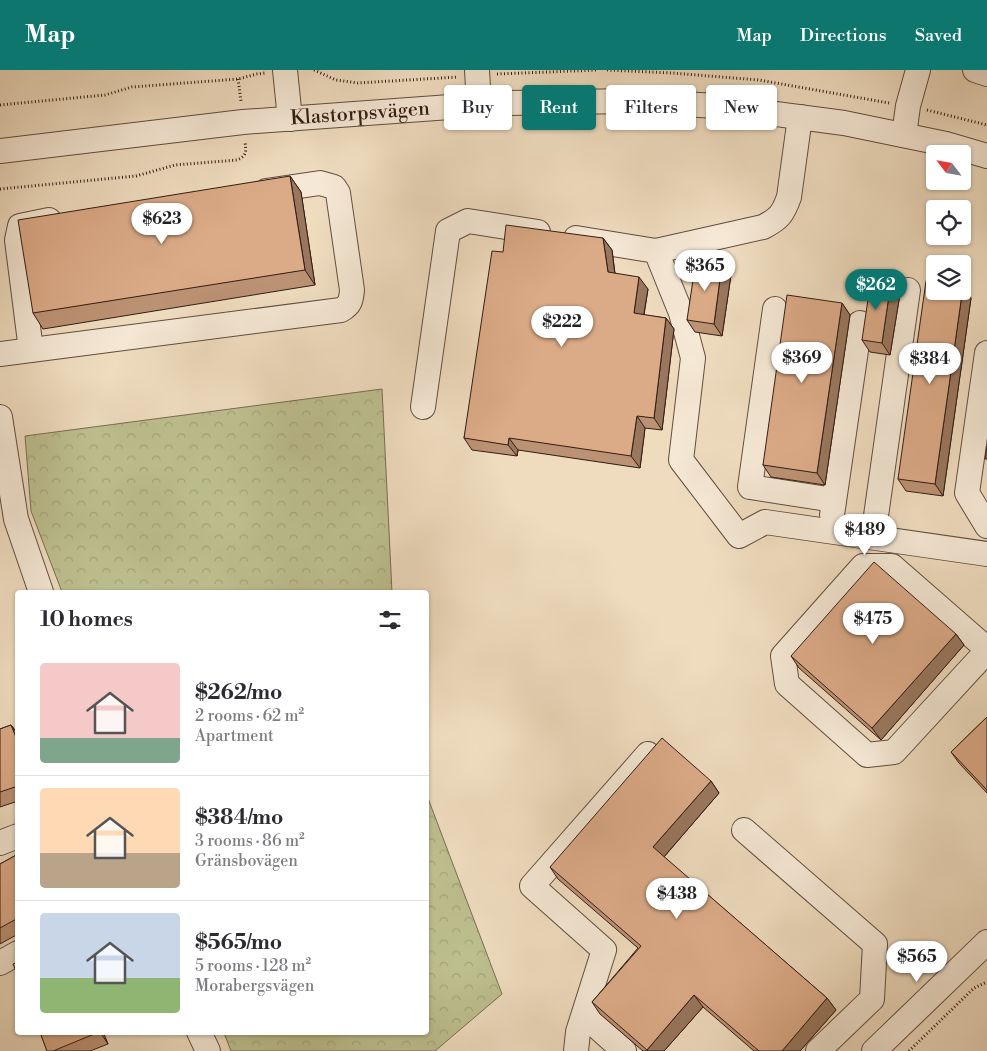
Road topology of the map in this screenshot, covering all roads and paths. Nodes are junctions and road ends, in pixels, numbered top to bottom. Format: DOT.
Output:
graph roads {
  1 [pos="251,70"];
  2 [pos="284,70"];
  3 [pos="476,70"];
  4 [pos="607,70"];
  5 [pos="918,70"];
  6 [pos="975,70"];
  7 [pos="987,74"];
  8 [pos="251,76"];
  9 [pos="477,85"];
  10 [pos="512,103"];
  11 [pos="0,105"];
  12 [pos="908,106"];
  13 [pos="444,108"];
  14 [pos="800,117"];
  15 [pos="290,119"];
  16 [pos="243,122"];
  17 [pos="987,125"];
  18 [pos="904,135"];
  19 [pos="0,151"];
  20 [pos="987,156"];
  21 [pos="0,189"];
  22 [pos="242,194"];
  23 [pos="66,218"];
  24 [pos="656,251"];
  25 [pos="908,290"];
  26 [pos="775,309"];
  27 [pos="860,324"];
  28 [pos="31,350"];
  29 [pos="987,352"];
  30 [pos="0,354"];
  31 [pos="423,407"];
  32 [pos="0,417"];
  33 [pos="977,498"];
  34 [pos="834,500"];
  35 [pos="8,524"];
  36 [pos="987,526"];
  37 [pos="830,531"];
  38 [pos="873,538"];
  39 [pos="987,554"];
  40 [pos="40,590"];
  41 [pos="987,650"];
  42 [pos="648,754"];
  43 [pos="744,830"];
  44 [pos="15,837"];
  45 [pos="0,843"];
  46 [pos="987,942"];
  47 [pos="15,955"];
  48 [pos="0,963"];
  49 [pos="987,982"];
  50 [pos="584,1015"];
  51 [pos="200,1035"];
  52 [pos="208,1051"];
  53 [pos="576,1051"];
  54 [pos="624,1051"];
  55 [pos="818,1051"];
  56 [pos="874,1051"];
  57 [pos="908,1051"];
  1 -- 8 [label="path"];
  2 -- 15 [label="street"];
  3 -- 9 [label="street"];
  4 -- 12 [label="path"];
  5 -- 12 [label="street"];
  6 -- 7 [label="street"];
  10 -- 14 [label="street, Klastorpsvägen"];
  11 -- 16 [label="path"];
  12 -- 17 [label="path"];
  12 -- 18 [label="street"];
  13 -- 15 [label="street, Klastorpsvägen"];
  14 -- 18 [label="street, Klastorpsvägen"];
  14 -- 24 [label="street"];
  15 -- 16 [label="street, Klastorpsvägen"];
  16 -- 19 [label="street, Klastorpsvägen"];
  16 -- 21 [label="path"];
  18 -- 20 [label="street, Klastorpsvägen"];
  22 -- 28 [label="street"];
  23 -- 28 [label="street"];
  24 -- 31 [label="street"];
  24 -- 37 [label="street"];
  25 -- 38 [label="street"];
  26 -- 34 [label="street"];
  27 -- 34 [label="street"];
  28 -- 30 [label="street"];
  29 -- 33 [label="street"];
  32 -- 35 [label="street"];
  33 -- 36 [label="street"];
  34 -- 37 [label="street"];
  35 -- 40 [label="street"];
  37 -- 38 [label="street"];
  38 -- 39 [label="street"];
  41 -- 41 [label="street"];
  42 -- 50 [label="street"];
  43 -- 55 [label="street"];
  44 -- 45 [label="street"];
  46 -- 56 [label="street"];
  47 -- 48 [label="street"];
  49 -- 57 [label="path"];
  50 -- 53 [label="street"];
  50 -- 54 [label="street"];
  51 -- 52 [label="street"];
}
